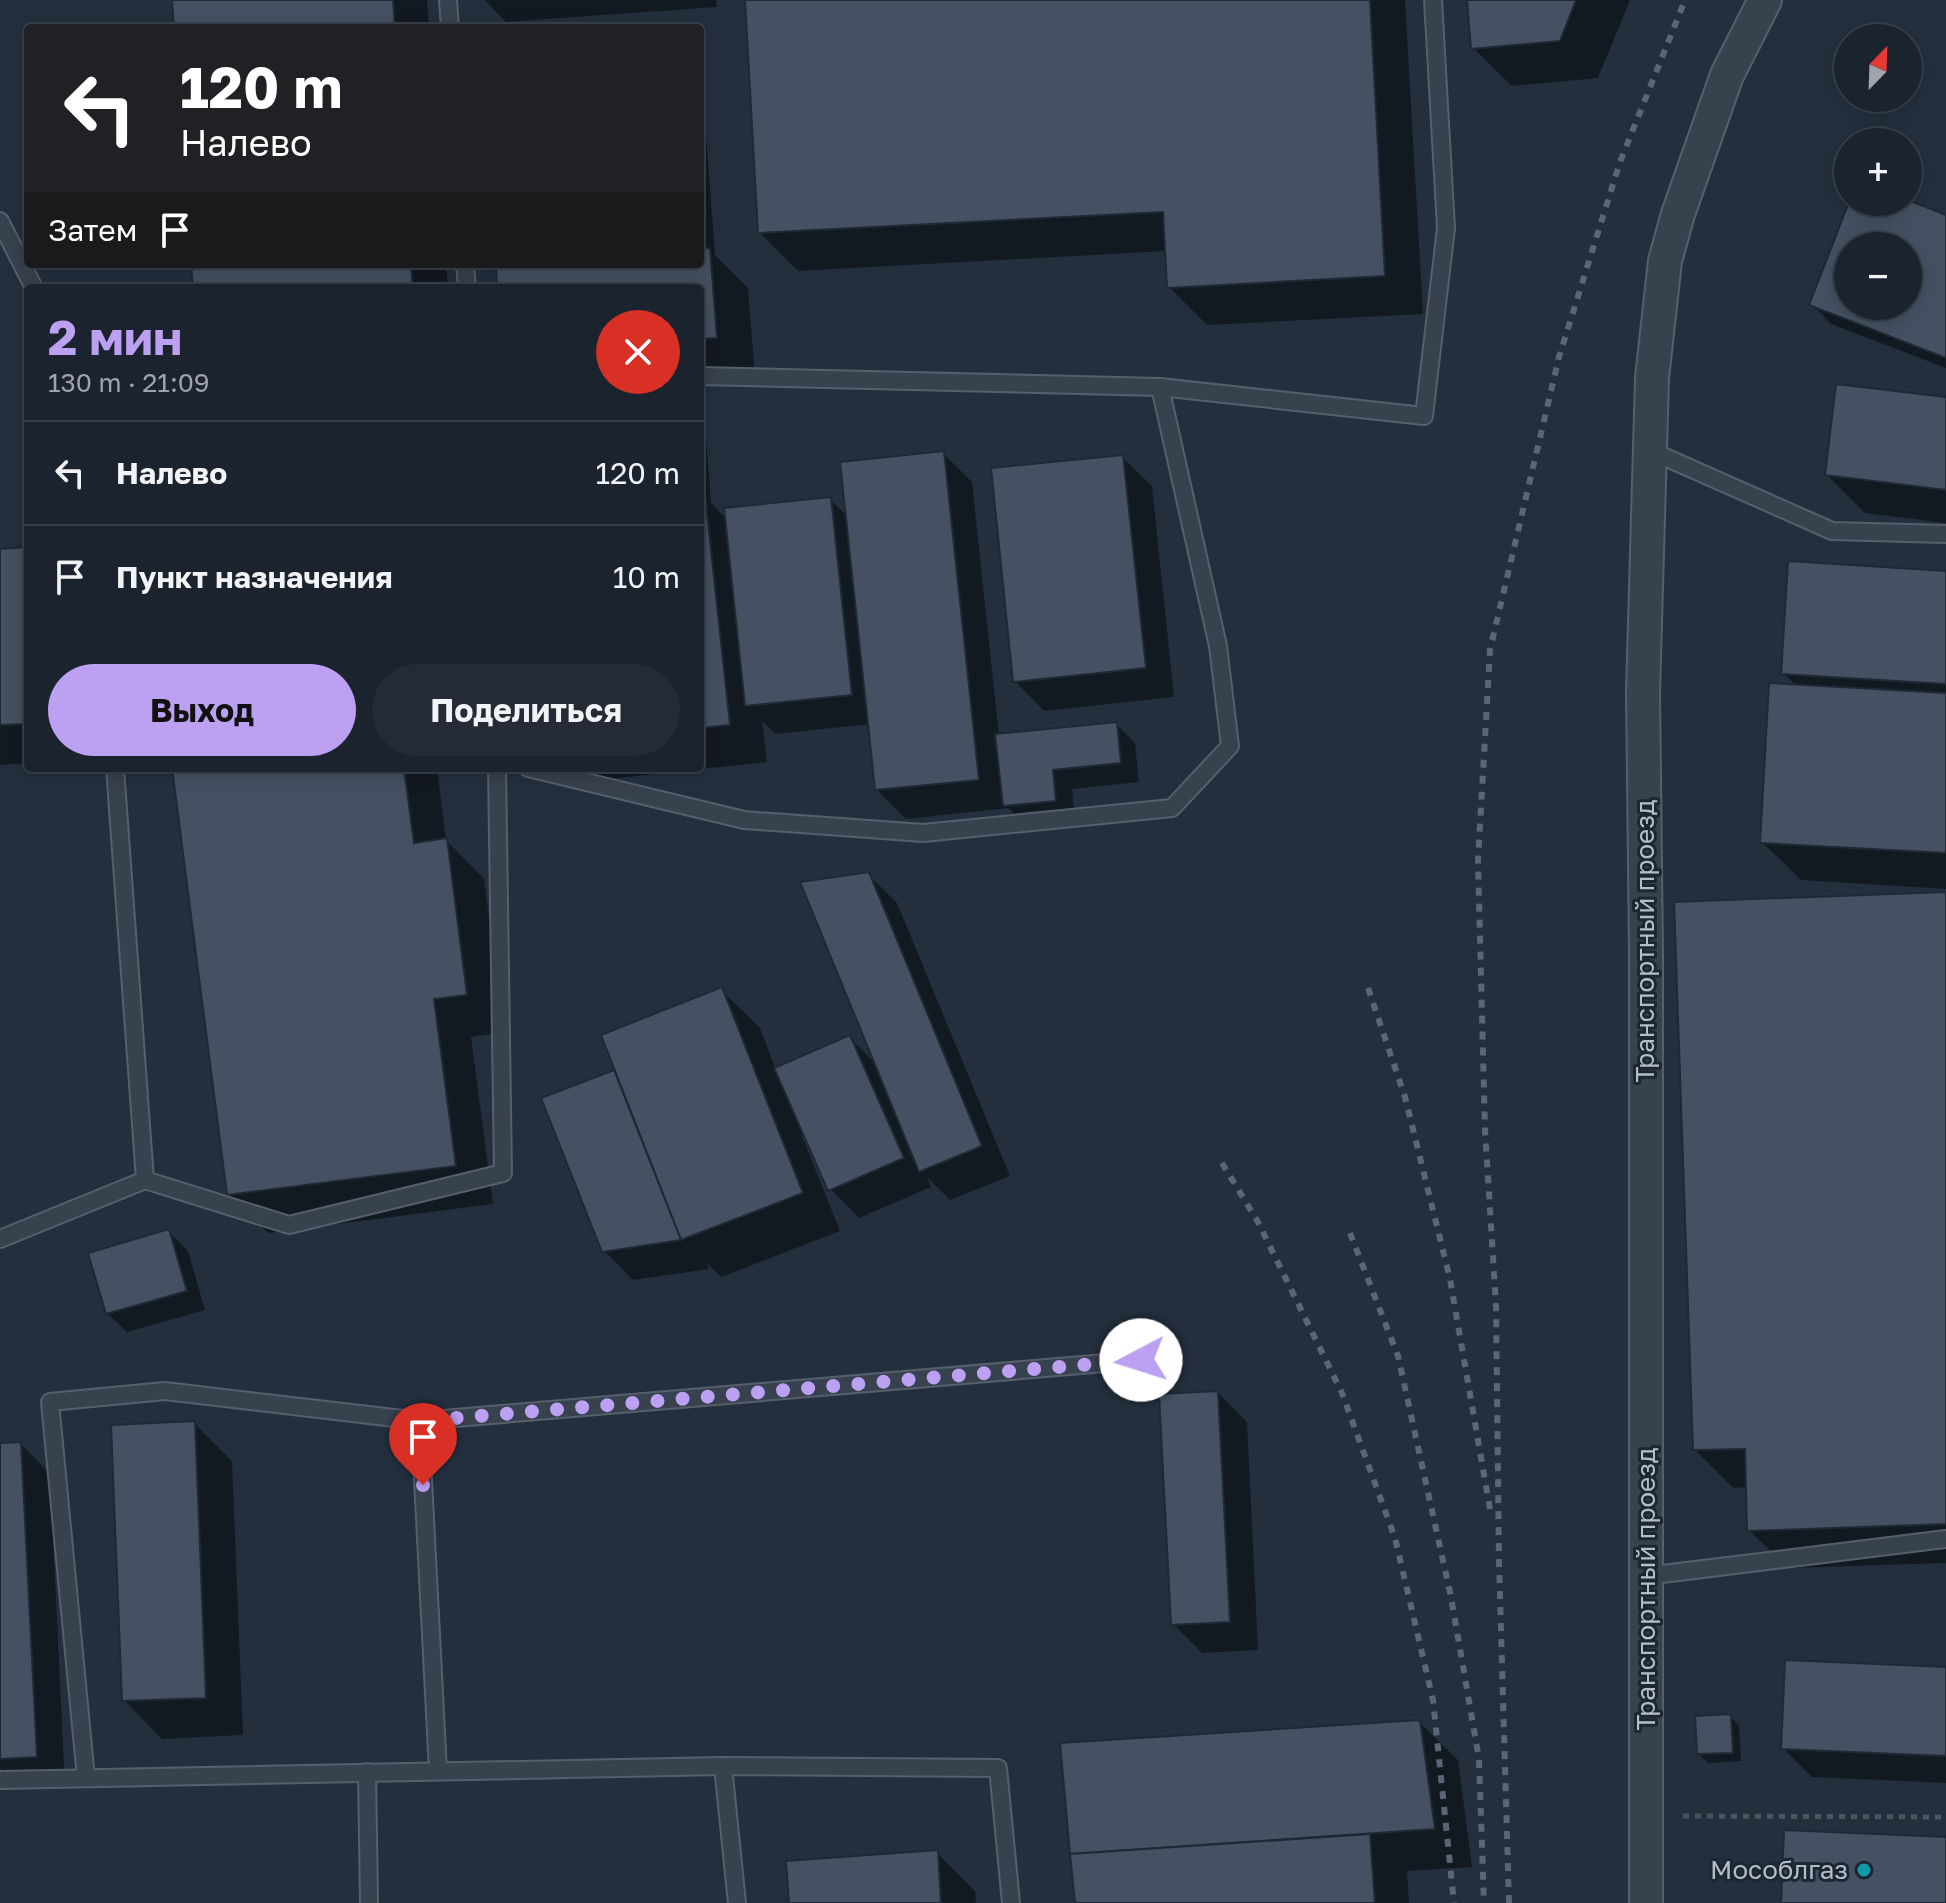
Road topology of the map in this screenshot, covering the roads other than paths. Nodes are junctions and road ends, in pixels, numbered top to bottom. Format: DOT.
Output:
graph roads {
  1 [pos="448,0"];
  2 [pos="1433,0"];
  3 [pos="1765,0"];
  4 [pos="450,24"];
  5 [pos="0,221"];
  6 [pos="32,284"];
  7 [pos="704,376"];
  8 [pos="1160,387"];
  9 [pos="1649,450"];
  10 [pos="1946,534"];
  11 [pos="115,772"];
  12 [pos="497,772"];
  13 [pos="545,772"];
  14 [pos="145,1180"];
  15 [pos="0,1239"];
  16 [pos="1141,1360"];
  17 [pos="420,1421"];
  18 [pos="1946,1539"];
  19 [pos="1646,1576"];
  20 [pos="723,1766"];
  21 [pos="438,1771"];
  22 [pos="367,1772"];
  23 [pos="86,1778"];
  24 [pos="0,1780"];
  25 [pos="369,1903"];
  26 [pos="737,1903"];
  27 [pos="1011,1903"];
  28 [pos="1646,1903"];
  1 -- 4 [label="lane"];
  2 -- 8 [label="lane"];
  3 -- 9 [label="street, Транспортный проезд"];
  5 -- 6 [label="lane"];
  7 -- 8 [label="lane"];
  8 -- 13 [label="lane"];
  9 -- 10 [label="lane"];
  9 -- 19 [label="street, Транспортный проезд"];
  11 -- 14 [label="lane"];
  12 -- 14 [label="lane"];
  14 -- 15 [label="lane"];
  16 -- 17 [label="lane"];
  17 -- 21 [label="lane"];
  17 -- 23 [label="lane"];
  18 -- 19 [label="lane"];
  19 -- 28 [label="street, Транспортный проезд"];
  20 -- 21 [label="lane"];
  20 -- 26 [label="lane"];
  20 -- 27 [label="lane"];
  21 -- 22 [label="lane"];
  22 -- 23 [label="lane"];
  22 -- 25 [label="lane"];
  23 -- 24 [label="lane"];
}
